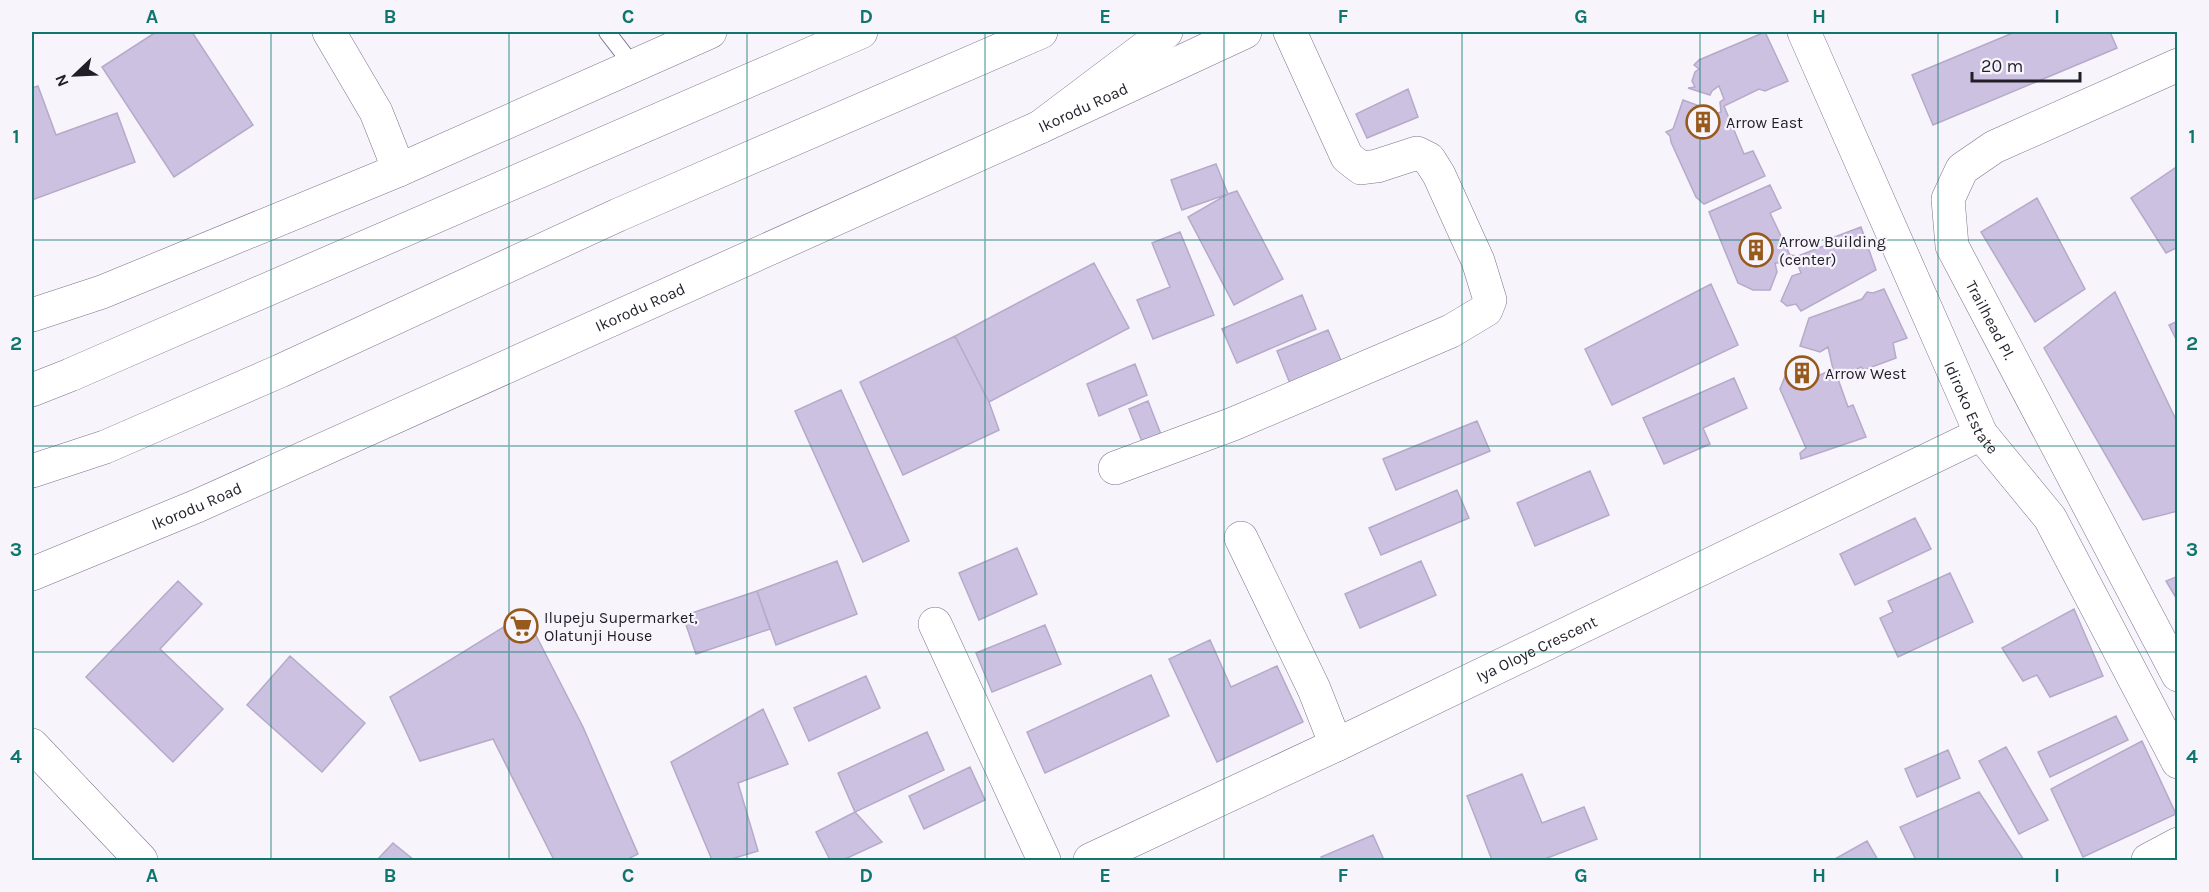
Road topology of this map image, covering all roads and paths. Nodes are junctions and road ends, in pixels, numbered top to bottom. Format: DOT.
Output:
graph roads {
  1 [pos="329,32"];
  2 [pos="607,32"];
  3 [pos="710,32"];
  4 [pos="861,32"];
  5 [pos="1041,32"];
  6 [pos="1166,32"];
  7 [pos="1245,32"];
  8 [pos="1290,32"];
  9 [pos="1804,32"];
  10 [pos="2178,65"];
  11 [pos="634,67"];
  12 [pos="1040,127"];
  13 [pos="399,170"];
  14 [pos="32,315"];
  15 [pos="32,390"];
  16 [pos="1981,434"];
  17 [pos="1115,468"];
  18 [pos="32,471"];
  19 [pos="1241,538"];
  20 [pos="32,574"];
  21 [pos="935,624"];
  22 [pos="2178,675"];
  23 [pos="32,745"];
  24 [pos="1336,745"];
  25 [pos="2178,762"];
  26 [pos="2178,844"];
  27 [pos="127,858"];
  28 [pos="1044,861"];
  29 [pos="1090,861"];
  30 [pos="2148,861"];
  1 -- 13 [label="main road"];
  2 -- 11 [label="lane"];
  3 -- 11 [label="main road"];
  4 -- 15 [label="main road"];
  5 -- 18 [label="main road"];
  6 -- 12 [label="main road"];
  7 -- 12 [label="main road, Ikorodu Road"];
  8 -- 17 [label="main road"];
  9 -- 16 [label="main road, Idiroko Estate"];
  10 -- 22 [label="main road, Trailhead Pl."];
  11 -- 13 [label="main road"];
  12 -- 20 [label="main road, Ikorodu Road"];
  13 -- 14 [label="main road"];
  16 -- 24 [label="main road, Iya Oloye Crescent"];
  16 -- 25 [label="main road, Idiroko Estate"];
  19 -- 24 [label="main road"];
  21 -- 28 [label="main road"];
  23 -- 27 [label="main road"];
  24 -- 29 [label="main road, Iya Oloye Crescent"];
  26 -- 30 [label="main road"];
}
